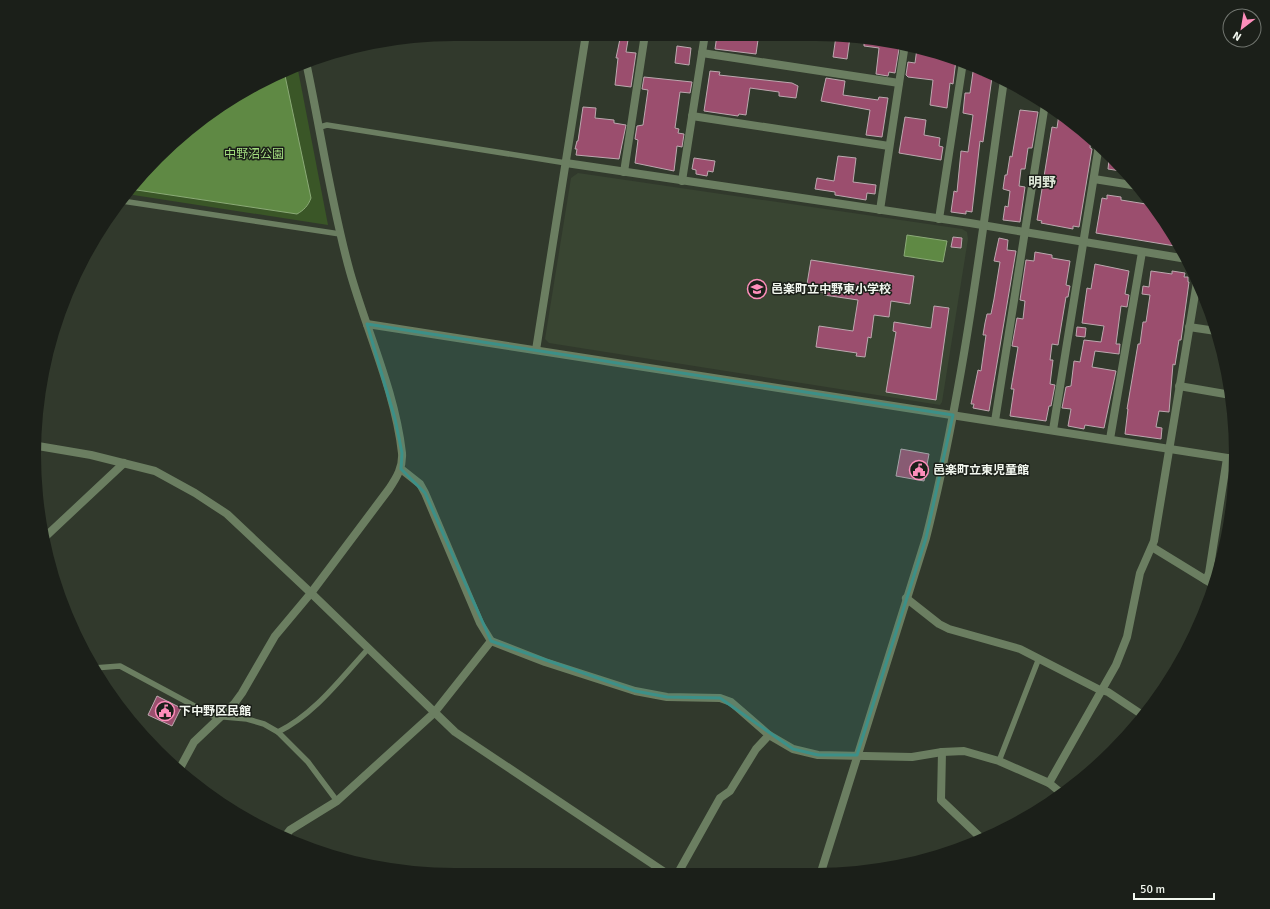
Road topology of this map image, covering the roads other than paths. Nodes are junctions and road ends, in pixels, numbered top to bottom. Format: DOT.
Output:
graph roads {
  1 [pos="585,41"];
  2 [pos="644,41"];
  3 [pos="704,41"];
  4 [pos="904,51"];
  5 [pos="702,54"];
  6 [pos="307,68"];
  7 [pos="962,68"];
  8 [pos="899,84"];
  9 [pos="1003,87"];
  10 [pos="1044,110"];
  11 [pos="692,116"];
  12 [pos="320,127"];
  13 [pos="890,146"];
  14 [pos="1098,153"];
  15 [pos="566,163"];
  16 [pos="624,172"];
  17 [pos="1094,179"];
  18 [pos="682,180"];
  19 [pos="1128,184"];
  20 [pos="127,202"];
  21 [pos="880,210"];
  22 [pos="939,218"];
  23 [pos="983,226"];
  24 [pos="1026,233"];
  25 [pos="340,234"];
  26 [pos="1084,243"];
  27 [pos="1142,252"];
  28 [pos="1179,258"];
  29 [pos="1195,291"];
  30 [pos="367,324"];
  31 [pos="1189,327"];
  32 [pos="1210,330"];
  33 [pos="536,350"];
  34 [pos="1179,386"];
  35 [pos="1224,393"];
  36 [pos="953,415"];
  37 [pos="995,421"];
  38 [pos="1053,430"];
  39 [pos="1110,439"];
  40 [pos="41,447"];
  41 [pos="1168,448"];
  42 [pos="1229,458"];
  43 [pos="124,463"];
  44 [pos="401,469"];
  45 [pos="1228,472"];
  46 [pos="49,533"];
  47 [pos="1152,547"];
  48 [pos="1206,580"];
  49 [pos="1209,582"];
  50 [pos="311,592"];
  51 [pos="906,598"];
  52 [pos="491,641"];
  53 [pos="368,649"];
  54 [pos="1039,658"];
  55 [pos="100,668"];
  56 [pos="1103,690"];
  57 [pos="1139,712"];
  58 [pos="434,713"];
  59 [pos="221,716"];
  60 [pos="278,732"];
  61 [pos="769,735"];
  62 [pos="942,752"];
  63 [pos="857,755"];
  64 [pos="999,761"];
  65 [pos="182,765"];
  66 [pos="1049,783"];
  67 [pos="1057,790"];
  68 [pos="338,801"];
  69 [pos="288,833"];
  70 [pos="978,835"];
  71 [pos="658,868"];
  72 [pos="681,868"];
  73 [pos="822,868"];
  1 -- 15 [label="street"];
  2 -- 16 [label="street"];
  3 -- 5 [label="street"];
  4 -- 8 [label="street"];
  5 -- 8 [label="street"];
  5 -- 11 [label="street"];
  6 -- 12 [label="street"];
  7 -- 22 [label="street"];
  8 -- 13 [label="street"];
  9 -- 23 [label="street"];
  10 -- 24 [label="street"];
  11 -- 13 [label="street"];
  11 -- 18 [label="street"];
  12 -- 15 [label="lane"];
  12 -- 25 [label="street"];
  13 -- 21 [label="street"];
  14 -- 17 [label="street"];
  15 -- 16 [label="street"];
  15 -- 33 [label="street"];
  16 -- 18 [label="street"];
  17 -- 19 [label="street"];
  17 -- 26 [label="street"];
  18 -- 21 [label="street"];
  20 -- 25 [label="lane"];
  21 -- 22 [label="street"];
  22 -- 23 [label="street"];
  23 -- 24 [label="street"];
  23 -- 36 [label="street"];
  24 -- 26 [label="street"];
  24 -- 37 [label="street"];
  25 -- 30 [label="street"];
  26 -- 27 [label="street"];
  26 -- 38 [label="street"];
  27 -- 28 [label="street"];
  27 -- 39 [label="street"];
  29 -- 31 [label="street"];
  30 -- 33 [label="street"];
  30 -- 44 [label="street"];
  31 -- 32 [label="street"];
  31 -- 34 [label="street"];
  33 -- 36 [label="street"];
  34 -- 35 [label="street"];
  34 -- 41 [label="street"];
  36 -- 37 [label="street"];
  36 -- 51 [label="street"];
  37 -- 38 [label="street"];
  38 -- 39 [label="street"];
  39 -- 41 [label="street"];
  40 -- 43 [label="street"];
  41 -- 42 [label="street"];
  41 -- 47 [label="street"];
  43 -- 46 [label="street"];
  43 -- 50 [label="street"];
  44 -- 50 [label="street"];
  44 -- 52 [label="street"];
  45 -- 48 [label="street"];
  47 -- 48 [label="street"];
  47 -- 56 [label="street"];
  48 -- 49 [label="street"];
  50 -- 53 [label="street"];
  50 -- 59 [label="street"];
  51 -- 54 [label="street"];
  51 -- 63 [label="street"];
  52 -- 58 [label="street"];
  52 -- 61 [label="street"];
  53 -- 58 [label="street"];
  53 -- 60 [label="lane"];
  54 -- 56 [label="street"];
  54 -- 64 [label="lane"];
  55 -- 59 [label="lane"];
  56 -- 57 [label="street"];
  56 -- 66 [label="street"];
  58 -- 68 [label="street"];
  58 -- 71 [label="street"];
  59 -- 60 [label="lane"];
  59 -- 65 [label="street"];
  60 -- 68 [label="lane"];
  61 -- 63 [label="street"];
  61 -- 72 [label="street"];
  62 -- 63 [label="street"];
  62 -- 64 [label="street"];
  62 -- 70 [label="street"];
  63 -- 73 [label="street"];
  64 -- 66 [label="street"];
  66 -- 67 [label="street"];
  68 -- 69 [label="street"];
}
